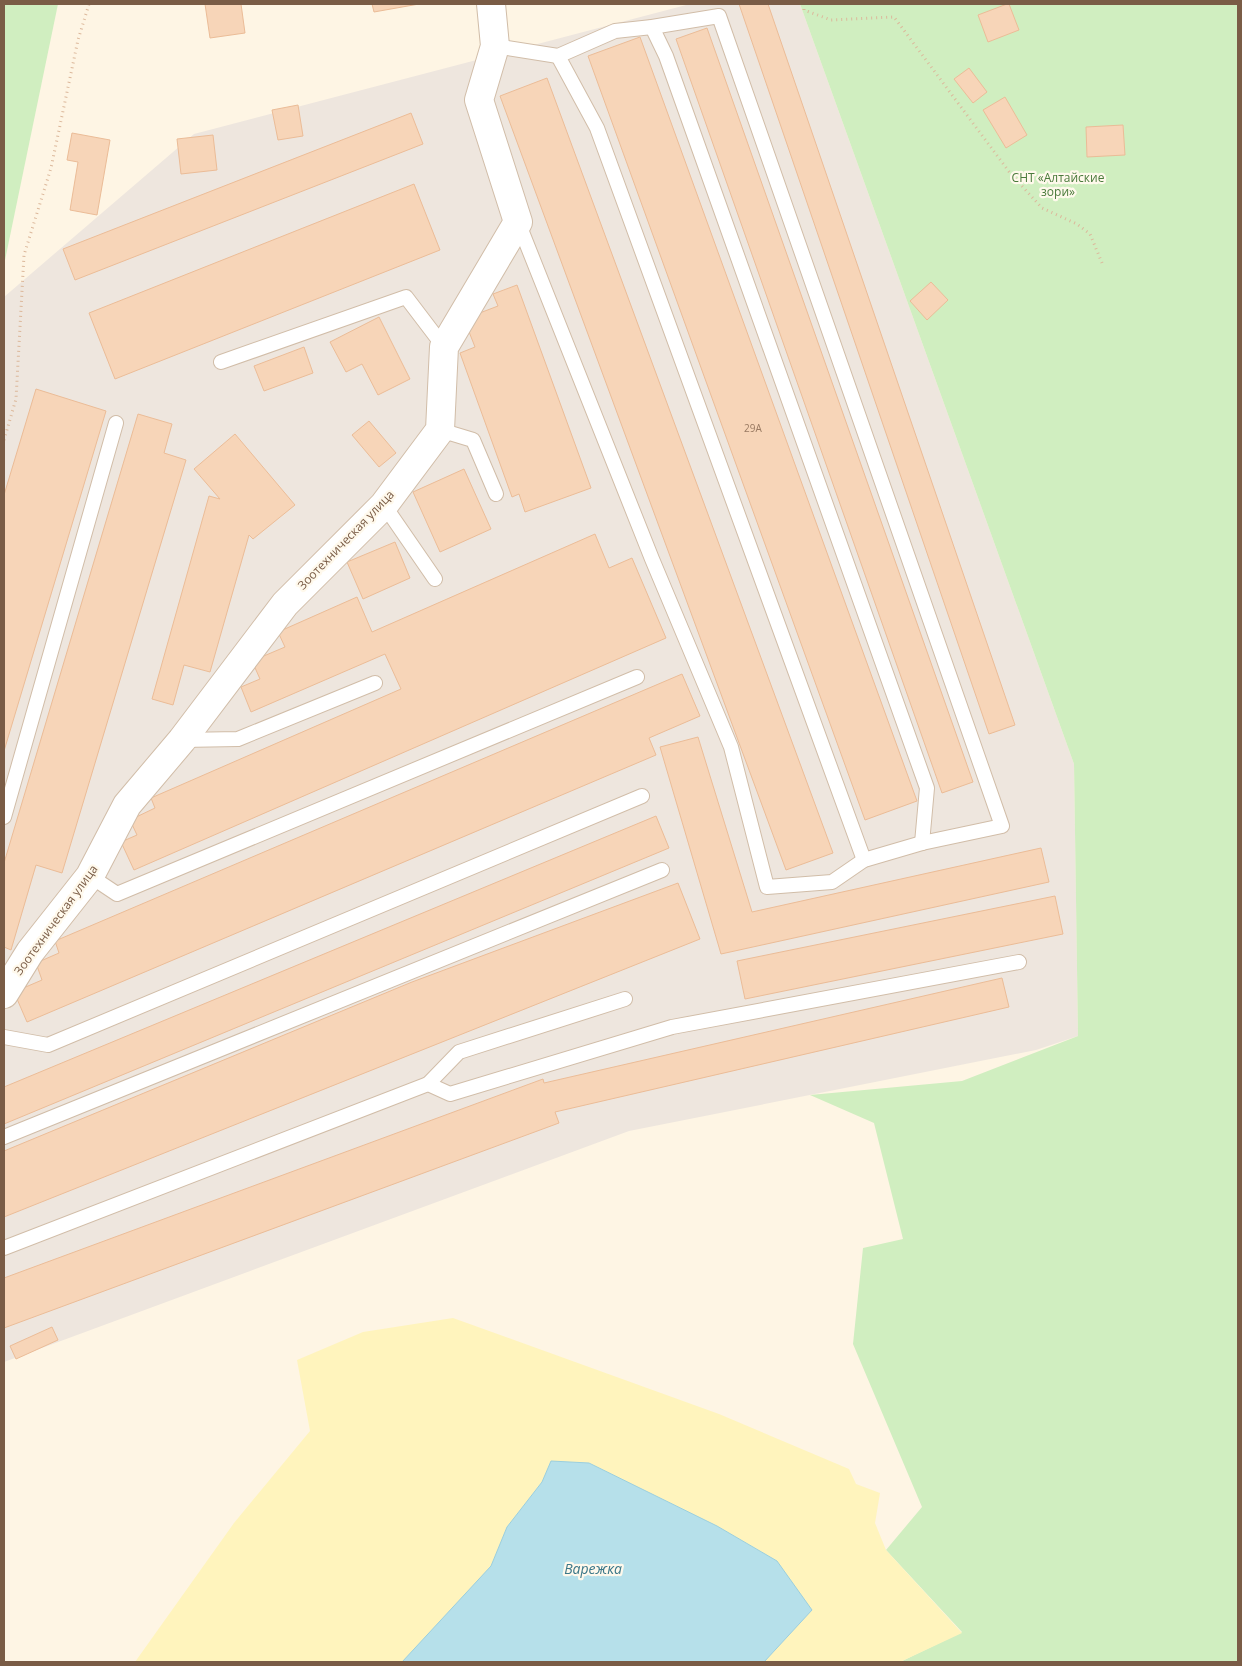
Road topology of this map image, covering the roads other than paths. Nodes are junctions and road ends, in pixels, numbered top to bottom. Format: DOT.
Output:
graph roads {
  1 [pos="492,4"];
  2 [pos="652,27"];
  3 [pos="495,46"];
  4 [pos="558,56"];
  5 [pos="518,222"];
  6 [pos="444,347"];
  7 [pos="221,362"];
  8 [pos="116,423"];
  9 [pos="440,430"];
  10 [pos="496,494"];
  11 [pos="384,505"];
  12 [pos="435,579"];
  13 [pos="638,677"];
  14 [pos="375,683"];
  15 [pos="182,740"];
  16 [pos="642,796"];
  17 [pos="4,817"];
  18 [pos="922,843"];
  19 [pos="864,860"];
  20 [pos="662,870"];
  21 [pos="90,876"];
  22 [pos="1019,962"];
  23 [pos="4,994"];
  24 [pos="625,999"];
  25 [pos="4,1037"];
  26 [pos="428,1084"];
  27 [pos="4,1137"];
  28 [pos="4,1248"];
  1 -- 3 [label="street"];
  2 -- 4 [label="lane"];
  2 -- 18 [label="lane"];
  2 -- 18 [label="lane"];
  3 -- 4 [label="lane"];
  3 -- 5 [label="street"];
  4 -- 19 [label="lane"];
  5 -- 6 [label="street"];
  5 -- 19 [label="lane"];
  6 -- 7 [label="lane"];
  6 -- 9 [label="street"];
  8 -- 17 [label="lane"];
  9 -- 10 [label="lane"];
  9 -- 11 [label="street, Зоотехническая улица"];
  11 -- 12 [label="lane"];
  11 -- 15 [label="street, Зоотехническая улица"];
  13 -- 21 [label="lane"];
  14 -- 15 [label="lane"];
  15 -- 21 [label="street, Зоотехническая улица"];
  16 -- 25 [label="lane"];
  18 -- 19 [label="lane"];
  20 -- 27 [label="lane"];
  21 -- 23 [label="street, Зоотехническая улица"];
  22 -- 26 [label="lane"];
  24 -- 26 [label="lane"];
  26 -- 28 [label="lane"];
}
